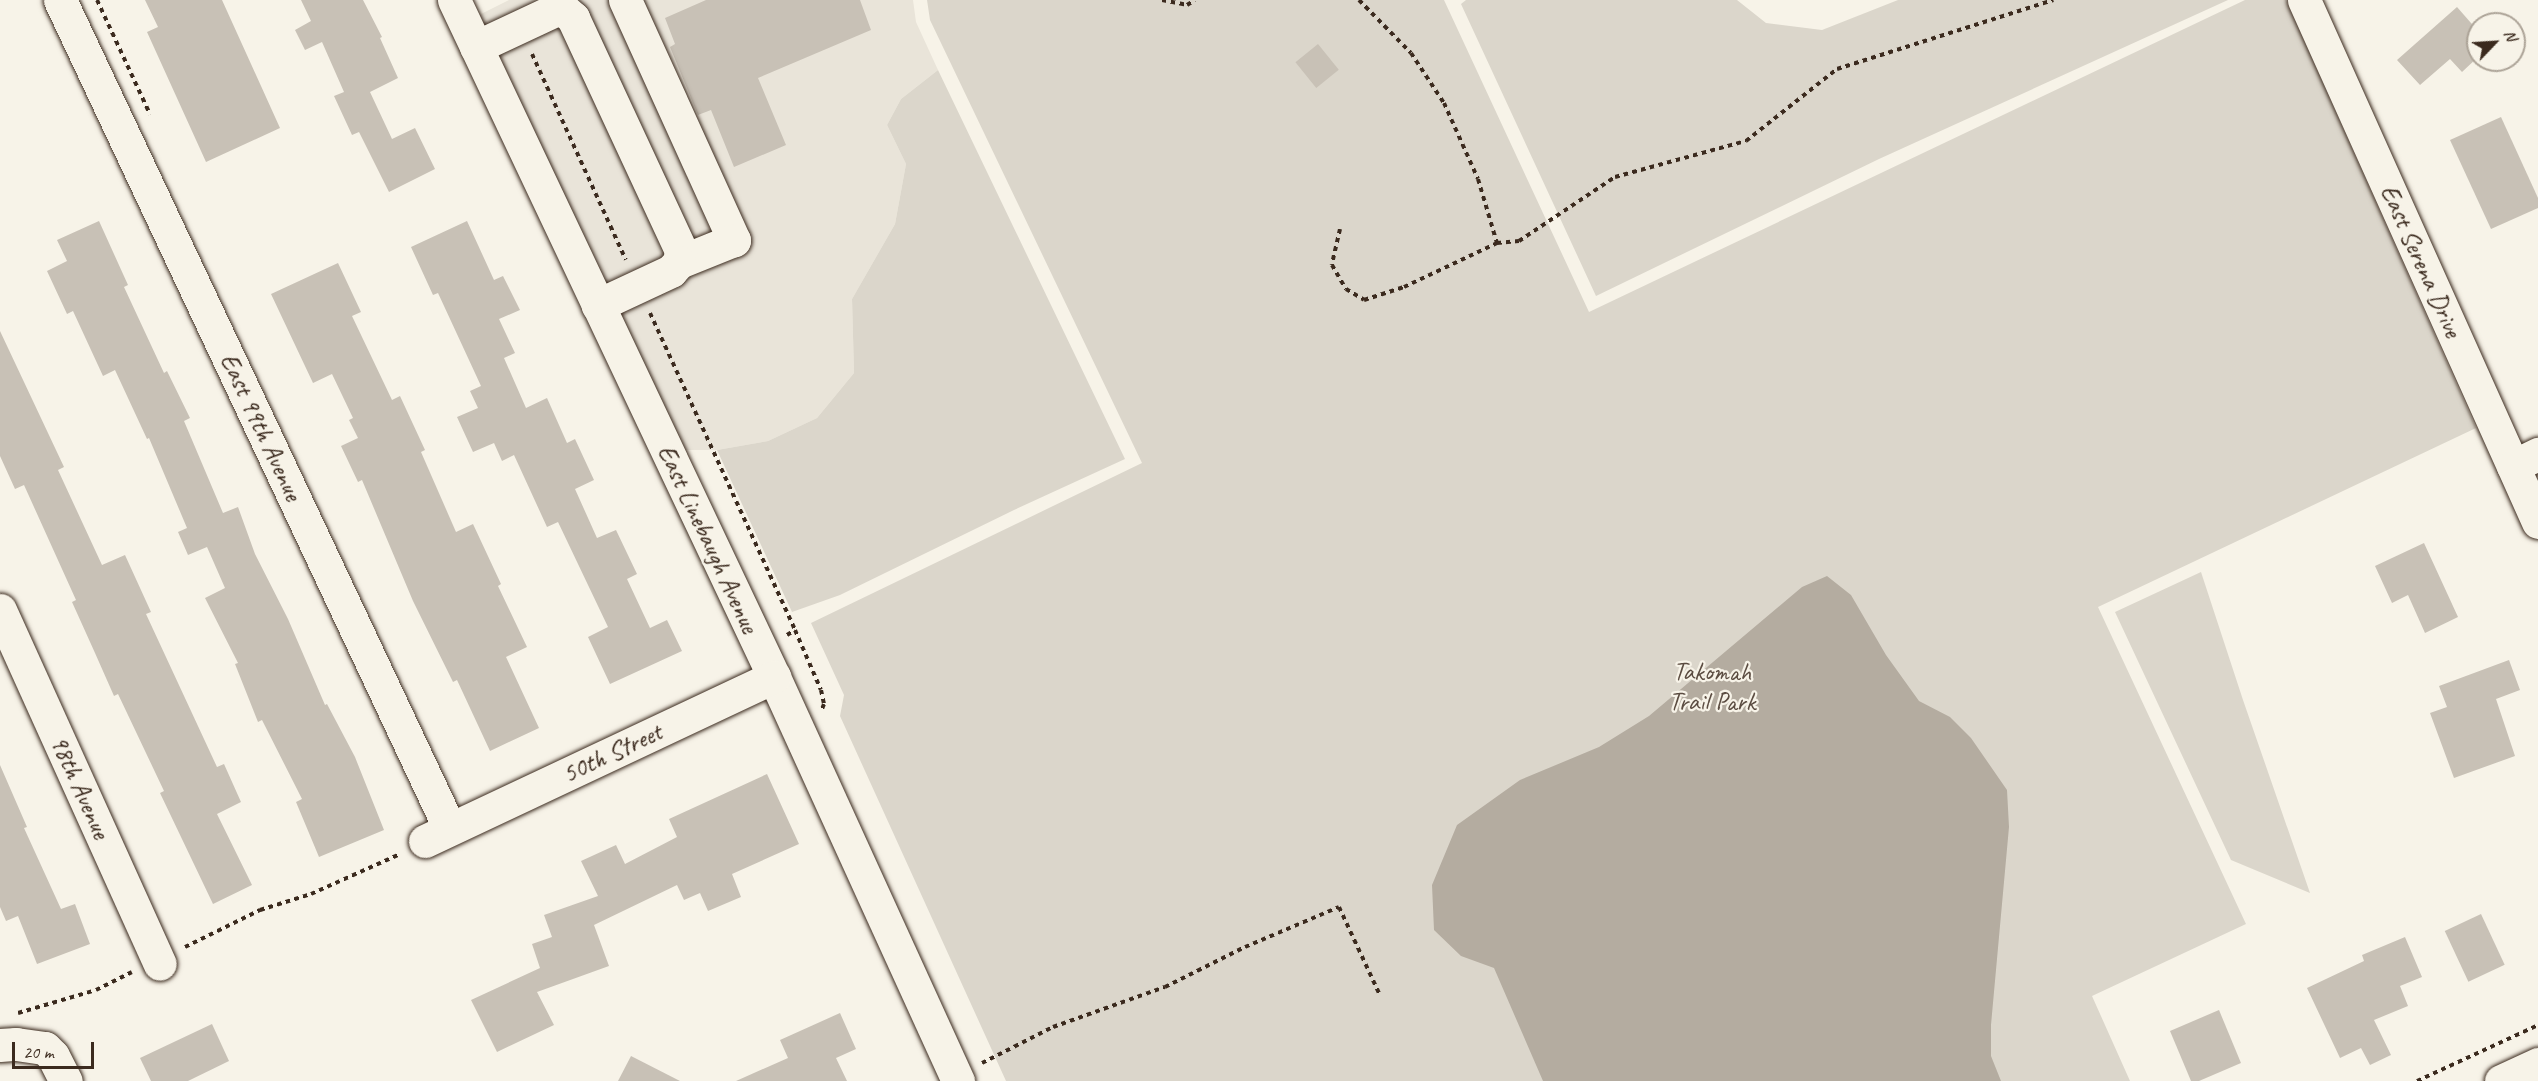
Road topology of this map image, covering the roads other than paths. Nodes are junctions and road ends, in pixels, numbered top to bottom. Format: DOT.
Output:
graph roads {
  1 [pos="60,0"];
  2 [pos="454,0"];
  3 [pos="625,0"];
  4 [pos="2304,0"];
  5 [pos="576,5"];
  6 [pos="476,47"];
  7 [pos="679,262"];
  8 [pos="598,305"];
  9 [pos="2525,460"];
  10 [pos="2538,522"];
  11 [pos="0,610"];
  12 [pos="774,677"];
  13 [pos="437,835"];
  14 [pos="161,960"];
  15 [pos="0,1045"];
  16 [pos="2538,1064"];
  17 [pos="967,1074"];
  18 [pos="63,1075"];
  19 [pos="2501,1081"];
  1 -- 13 [label="street, East 99th Avenue"];
  2 -- 6 [label="street, East Linebaugh Avenue"];
  3 -- 7 [label="street"];
  4 -- 9 [label="street, East Serena Drive"];
  5 -- 6 [label="street"];
  5 -- 7 [label="street"];
  6 -- 8 [label="street, East Linebaugh Avenue"];
  7 -- 8 [label="street"];
  8 -- 12 [label="street, East Linebaugh Avenue"];
  9 -- 10 [label="street, East Serena Drive"];
  11 -- 14 [label="street, 98th Avenue"];
  12 -- 13 [label="street, 50th Street"];
  12 -- 17 [label="street, East Linebaugh Avenue"];
  15 -- 18 [label="street"];
  16 -- 19 [label="street"];
}
